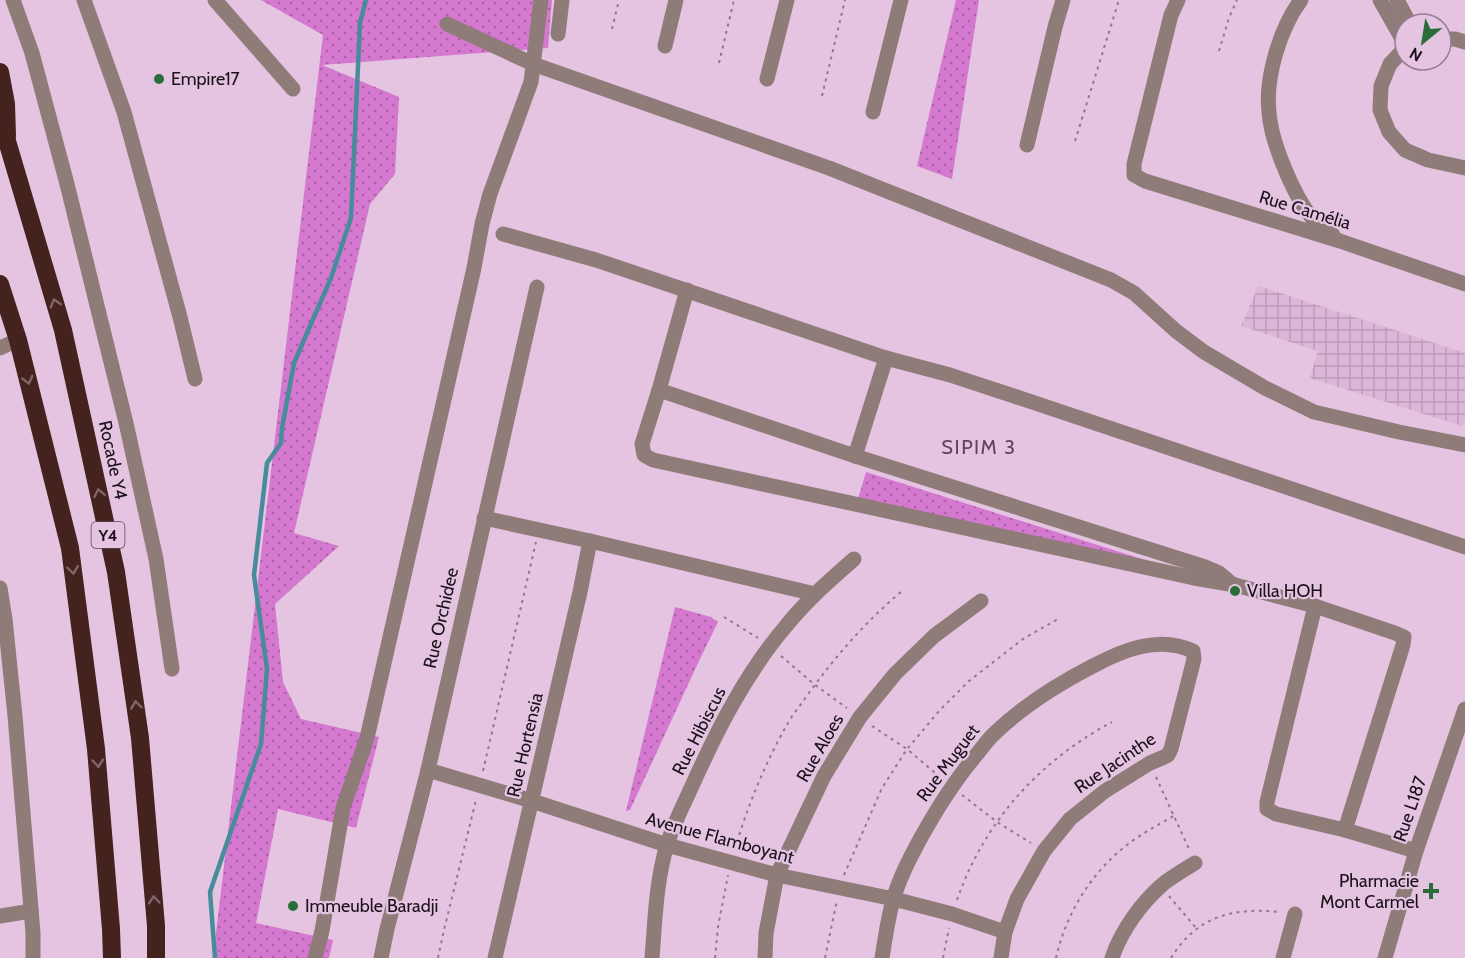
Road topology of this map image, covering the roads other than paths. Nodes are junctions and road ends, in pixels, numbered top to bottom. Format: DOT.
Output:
graph roads {
  1 [pos="13,0"];
  2 [pos="84,0"];
  3 [pos="215,0"];
  4 [pos="541,0"];
  5 [pos="562,0"];
  6 [pos="676,0"];
  7 [pos="787,0"];
  8 [pos="901,0"];
  9 [pos="1063,0"];
  10 [pos="1178,0"];
  11 [pos="1301,0"];
  12 [pos="1380,0"];
  13 [pos="447,24"];
  14 [pos="1393,24"];
  15 [pos="558,34"];
  16 [pos="665,46"];
  17 [pos="1393,60"];
  18 [pos="533,64"];
  19 [pos="0,72"];
  20 [pos="767,79"];
  21 [pos="293,89"];
  22 [pos="873,112"];
  23 [pos="0,123"];
  24 [pos="7,141"];
  25 [pos="1027,145"];
  26 [pos="1465,168"];
  27 [pos="503,234"];
  28 [pos="1340,241"];
  29 [pos="0,284"];
  30 [pos="1465,284"];
  31 [pos="537,287"];
  32 [pos="687,290"];
  33 [pos="18,340"];
  34 [pos="0,348"];
  35 [pos="886,358"];
  36 [pos="195,379"];
  37 [pos="659,390"];
  38 [pos="1465,445"];
  39 [pos="855,456"];
  40 [pos="484,518"];
  41 [pos="590,541"];
  42 [pos="1465,547"];
  43 [pos="854,559"];
  44 [pos="1235,585"];
  45 [pos="0,588"];
  46 [pos="815,594"];
  47 [pos="981,601"];
  48 [pos="1315,606"];
  49 [pos="3,620"];
  50 [pos="1193,651"];
  51 [pos="171,669"];
  52 [pos="1465,709"];
  53 [pos="428,770"];
  54 [pos="532,801"];
  55 [pos="1345,830"];
  56 [pos="667,845"];
  57 [pos="1416,851"];
  58 [pos="1195,863"];
  59 [pos="777,875"];
  60 [pos="894,899"];
  61 [pos="31,911"];
  62 [pos="1295,914"];
  63 [pos="0,916"];
  64 [pos="1005,932"];
  65 [pos="33,958"];
  66 [pos="112,958"];
  67 [pos="156,958"];
  68 [pos="315,958"];
  69 [pos="381,958"];
  70 [pos="495,958"];
  71 [pos="652,958"];
  72 [pos="765,958"];
  73 [pos="882,958"];
  74 [pos="1000,958"];
  75 [pos="1112,958"];
  76 [pos="1283,958"];
  77 [pos="1385,958"];
  1 -- 51 [label="street"];
  2 -- 36 [label="street"];
  3 -- 21 [label="street"];
  4 -- 18 [label="street"];
  5 -- 15 [label="street"];
  6 -- 16 [label="street"];
  7 -- 20 [label="street"];
  8 -- 22 [label="street"];
  9 -- 25 [label="street"];
  10 -- 28 [label="street, Rue Camélia"];
  11 -- 28 [label="street"];
  12 -- 14 [label="street"];
  13 -- 18 [label="street"];
  17 -- 26 [label="street"];
  18 -- 38 [label="street"];
  18 -- 68 [label="street"];
  19 -- 24 [label="highway"];
  23 -- 24 [label="highway, Rocade Y4 / Y4"];
  67 -- 24 [label="highway, Rocade Y4 / Y4, one-way"];
  27 -- 32 [label="street"];
  28 -- 30 [label="street, Rue Camélia"];
  29 -- 33 [label="highway, Y4"];
  31 -- 40 [label="street, Rue Orchidee"];
  32 -- 35 [label="street"];
  32 -- 37 [label="street"];
  33 -- 34 [label="street"];
  33 -- 66 [label="highway, Y4, one-way"];
  35 -- 39 [label="street"];
  35 -- 42 [label="street"];
  37 -- 39 [label="street"];
  37 -- 44 [label="street"];
  39 -- 44 [label="street"];
  40 -- 41 [label="street"];
  40 -- 53 [label="street, Rue Orchidee"];
  41 -- 46 [label="street"];
  41 -- 54 [label="street, Rue Hortensia"];
  43 -- 46 [label="street, Rue Hibiscus"];
  44 -- 48 [label="street"];
  45 -- 49 [label="street"];
  46 -- 56 [label="street, Rue Hibiscus"];
  47 -- 59 [label="street, Rue Aloes"];
  48 -- 55 [label="street"];
  48 -- 55 [label="street"];
  49 -- 61 [label="street"];
  50 -- 60 [label="street, Rue Muguet"];
  50 -- 64 [label="street, Rue Jacinthe"];
  52 -- 57 [label="street, Rue L187"];
  53 -- 54 [label="street, Avenue Flamboyant"];
  53 -- 69 [label="street, Rue Orchidee"];
  54 -- 56 [label="street, Avenue Flamboyant"];
  54 -- 70 [label="street, Rue Hortensia"];
  55 -- 57 [label="street"];
  56 -- 59 [label="street, Avenue Flamboyant"];
  56 -- 71 [label="street, Rue Hibiscus"];
  57 -- 77 [label="street, Rue L187"];
  58 -- 75 [label="street"];
  59 -- 60 [label="street, Avenue Flamboyant"];
  59 -- 72 [label="street, Rue Aloes"];
  60 -- 64 [label="street, Avenue Flamboyant"];
  60 -- 73 [label="street, Rue Muguet"];
  61 -- 63 [label="street"];
  61 -- 65 [label="street"];
  62 -- 76 [label="street"];
  64 -- 74 [label="street, Rue Jacinthe"];
}
